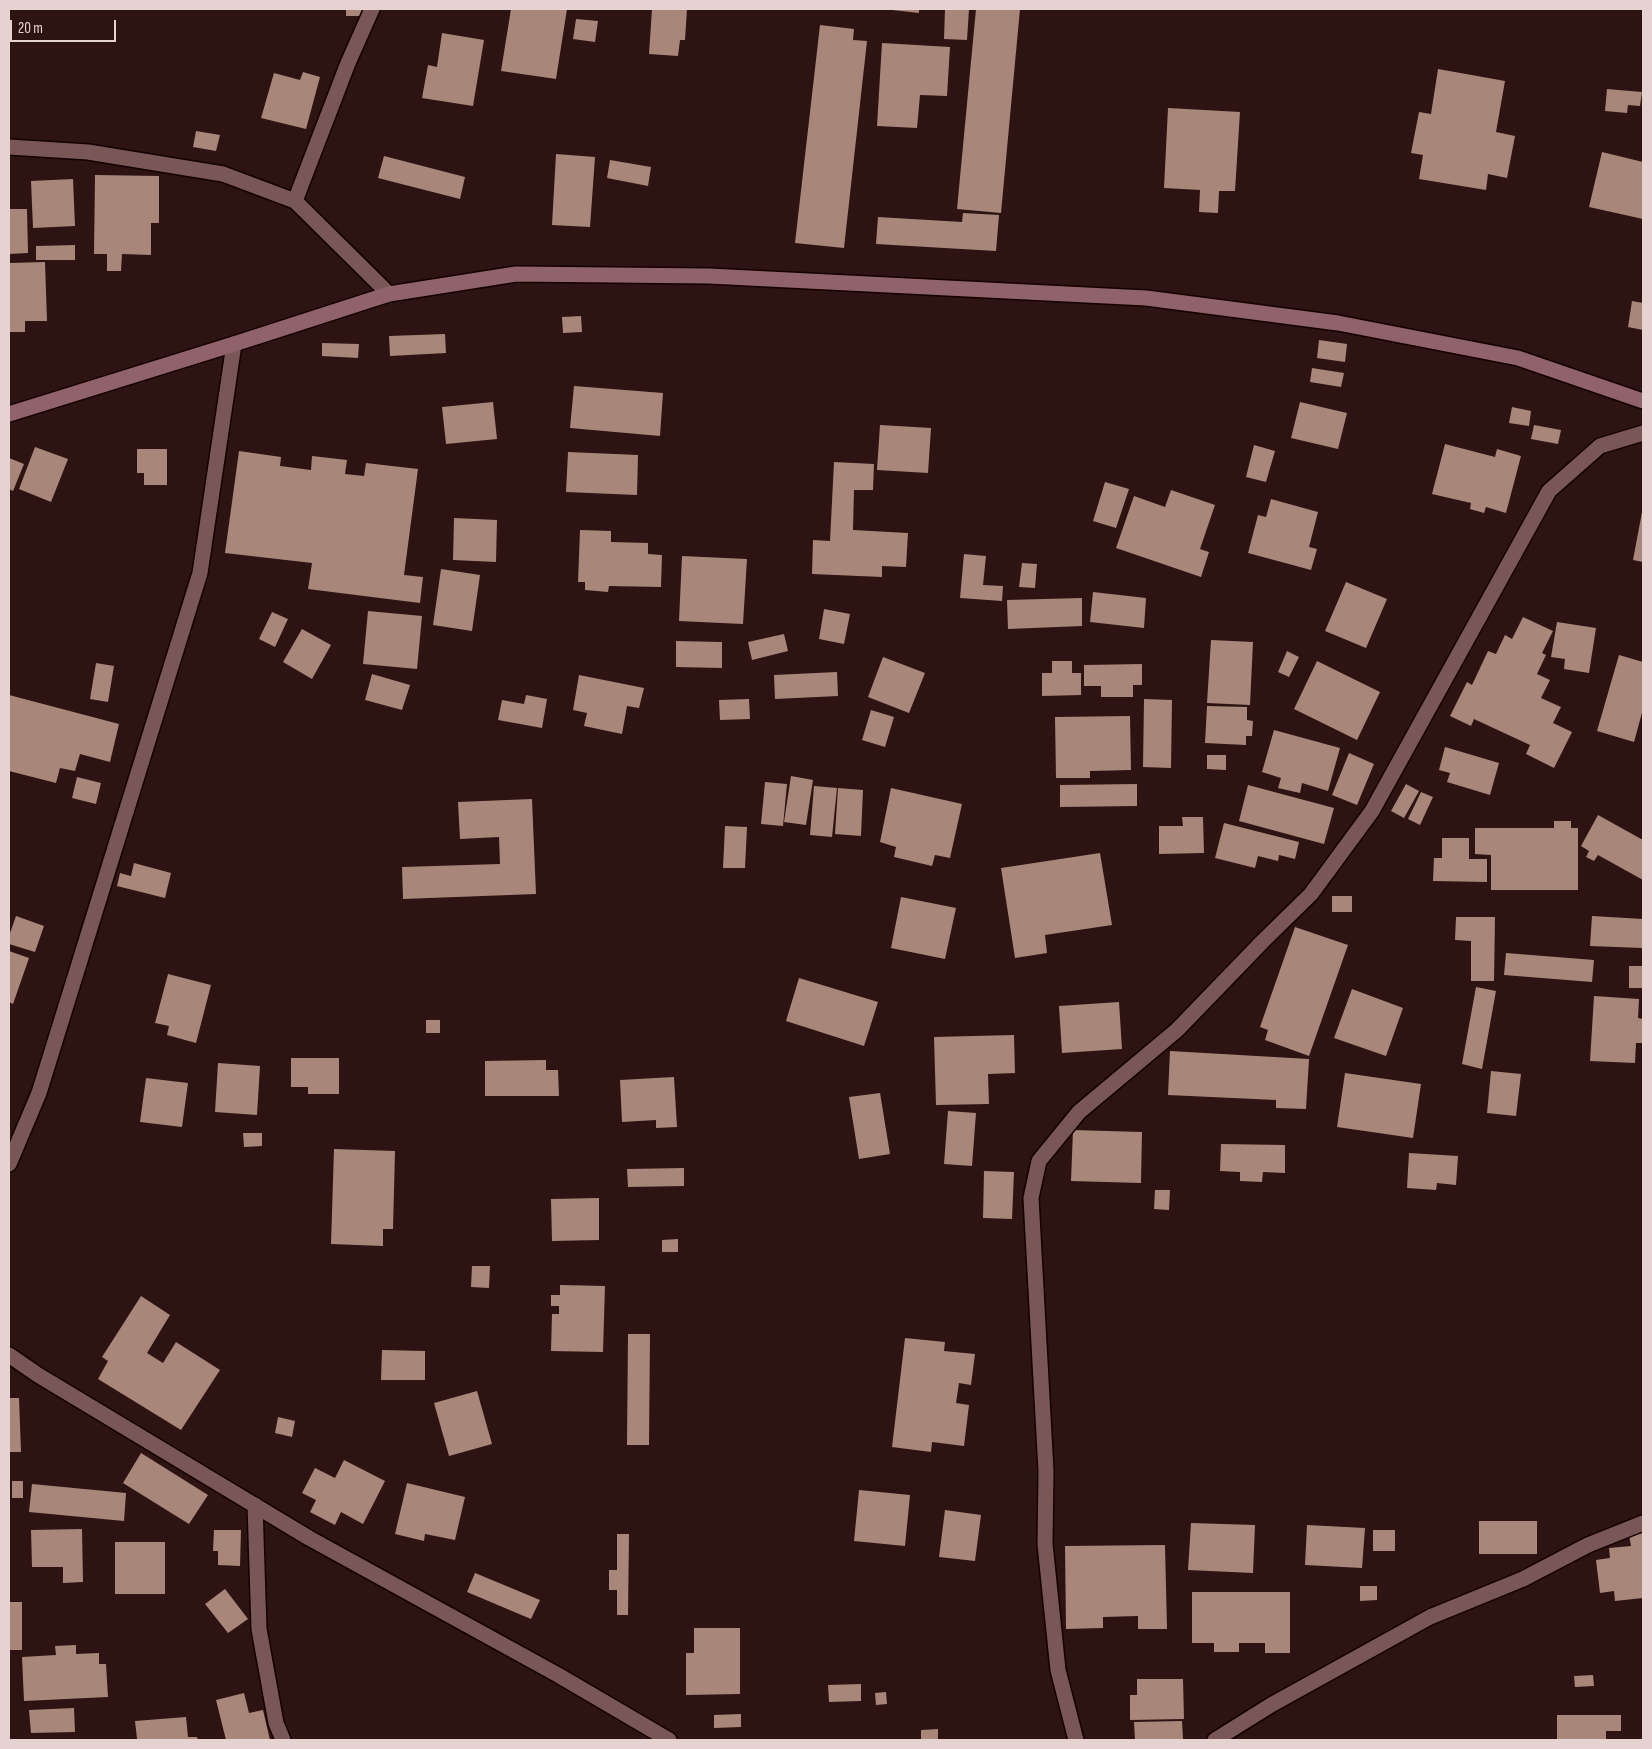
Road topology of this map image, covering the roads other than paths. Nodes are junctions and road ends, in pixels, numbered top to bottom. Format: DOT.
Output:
graph roads {
  1 [pos="372,9"];
  2 [pos="9,147"];
  3 [pos="295,201"];
  4 [pos="389,294"];
  5 [pos="234,344"];
  6 [pos="1643,401"];
  7 [pos="9,414"];
  8 [pos="1643,433"];
  9 [pos="9,1164"];
  10 [pos="9,1355"];
  11 [pos="254,1505"];
  12 [pos="1643,1523"];
  13 [pos="283,1740"];
  14 [pos="669,1740"];
  15 [pos="1076,1740"];
  16 [pos="1215,1740"];
  1 -- 3 [label="street"];
  2 -- 3 [label="street"];
  3 -- 4 [label="street"];
  4 -- 5 [label="street"];
  4 -- 6 [label="street"];
  5 -- 7 [label="street"];
  5 -- 9 [label="street"];
  8 -- 15 [label="street"];
  10 -- 11 [label="street"];
  11 -- 13 [label="street"];
  11 -- 14 [label="street"];
  12 -- 16 [label="street"];
}
